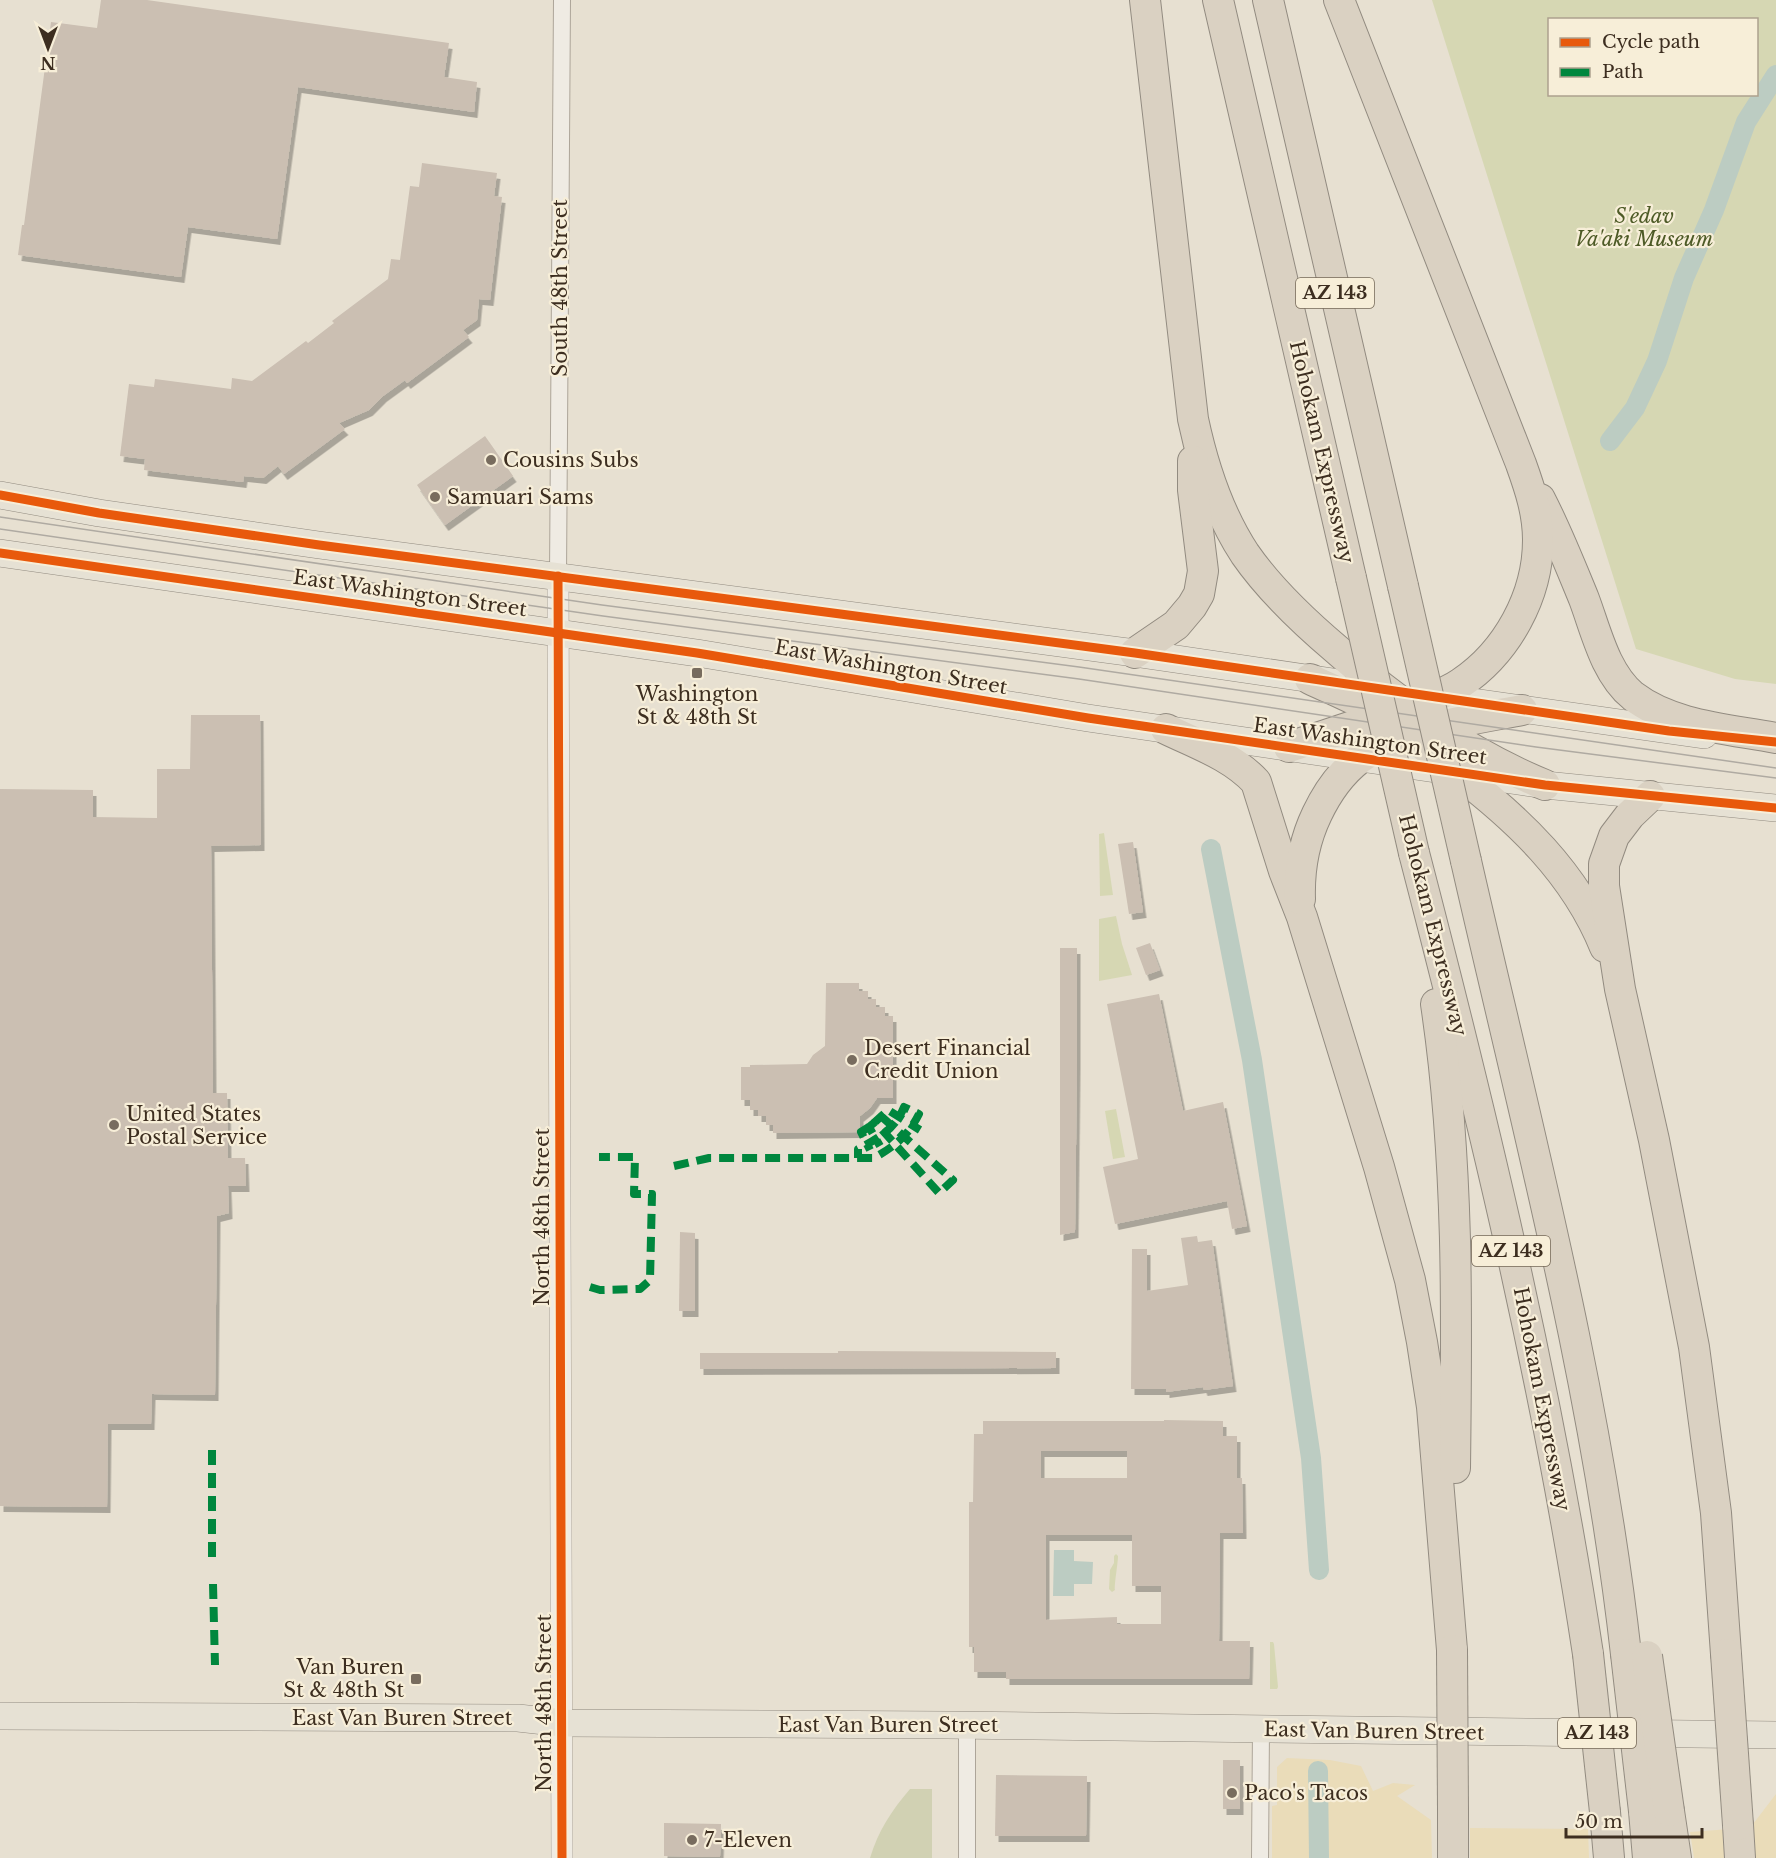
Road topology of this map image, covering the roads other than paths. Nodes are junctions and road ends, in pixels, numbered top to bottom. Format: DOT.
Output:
graph roads {
  1 [pos="562,0"];
  2 [pos="1145,0"];
  3 [pos="1218,0"];
  4 [pos="1268,0"];
  5 [pos="1339,0"];
  6 [pos="1193,419"];
  7 [pos="1521,464"];
  8 [pos="0,495"];
  9 [pos="0,553"];
  10 [pos="558,576"];
  11 [pos="558,632"];
  12 [pos="1135,653"];
  13 [pos="1310,679"];
  14 [pos="1522,710"];
  15 [pos="1409,712"];
  16 [pos="1166,729"];
  17 [pos="1776,740"];
  18 [pos="1289,747"];
  19 [pos="1361,757"];
  20 [pos="1456,772"];
  21 [pos="1545,785"];
  22 [pos="1650,796"];
  23 [pos="1776,808"];
  24 [pos="1414,853"];
  25 [pos="1302,916"];
  26 [pos="1620,989"];
  27 [pos="1452,1650"];
  28 [pos="0,1716"];
  29 [pos="562,1723"];
  30 [pos="967,1725"];
  31 [pos="1261,1730"];
  32 [pos="1776,1735"];
  33 [pos="1656,1811"];
  34 [pos="562,1858"];
  35 [pos="967,1858"];
  36 [pos="1260,1858"];
  37 [pos="1453,1858"];
  38 [pos="1609,1858"];
  39 [pos="1648,1858"];
  40 [pos="1676,1858"];
  41 [pos="1740,1858"];
  1 -- 10 [label="street, South 48th Street"];
  2 -- 6 [label="highway"];
  3 -- 24 [label="highway, Hohokam Expressway / AZ 143, bridge"];
  4 -- 33 [label="highway, AZ 143, bridge"];
  5 -- 7 [label="highway"];
  6 -- 12 [label="highway"];
  6 -- 15 [label="highway"];
  7 -- 15 [label="highway"];
  7 -- 17 [label="highway"];
  8 -- 10 [label="main road, East Washington Street"];
  9 -- 11 [label="main road, East Washington Street"];
  10 -- 11 [label="street, North 48th Street"];
  10 -- 12 [label="main road, East Washington Street"];
  11 -- 16 [label="main road, East Washington Street"];
  11 -- 29 [label="street, North 48th Street"];
  12 -- 13 [label="main road, East Washington Street"];
  13 -- 15 [label="highway"];
  14 -- 15 [label="highway"];
  14 -- 17 [label="main road"];
  15 -- 18 [label="highway"];
  15 -- 19 [label="highway"];
  15 -- 20 [label="highway"];
  15 -- 21 [label="highway"];
  16 -- 18 [label="main road, East Washington Street"];
  16 -- 25 [label="highway"];
  18 -- 19 [label="main road, East Washington Street"];
  19 -- 20 [label="main road, East Washington Street"];
  19 -- 25 [label="highway"];
  20 -- 21 [label="main road, East Washington Street"];
  20 -- 26 [label="highway"];
  21 -- 22 [label="main road, East Washington Street"];
  22 -- 23 [label="main road, East Washington Street"];
  22 -- 26 [label="highway"];
  24 -- 27 [label="highway"];
  24 -- 38 [label="highway, Hohokam Expressway / AZ 143, bridge"];
  25 -- 27 [label="highway"];
  26 -- 41 [label="highway, bridge"];
  27 -- 37 [label="highway, bridge"];
  28 -- 29 [label="main road, East Van Buren Street"];
  29 -- 30 [label="main road, East Van Buren Street"];
  29 -- 34 [label="street, North 48th Street"];
  30 -- 31 [label="main road, East Van Buren Street"];
  30 -- 35 [label="street"];
  31 -- 32 [label="main road, East Van Buren Street"];
  31 -- 36 [label="street"];
  33 -- 39 [label="highway, AZ 143"];
  33 -- 40 [label="highway"];
}
